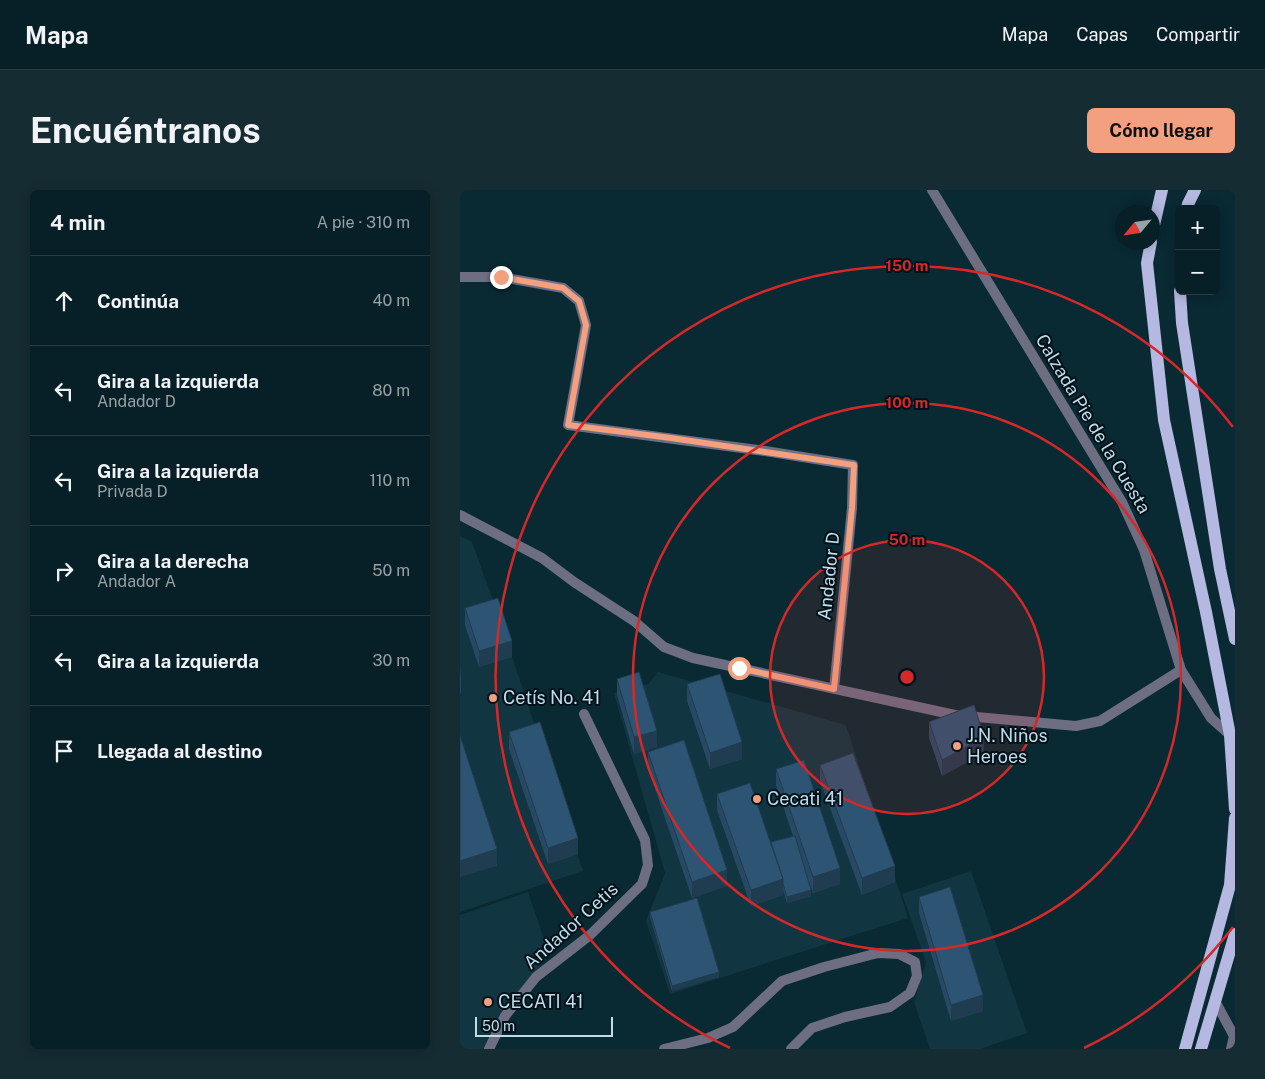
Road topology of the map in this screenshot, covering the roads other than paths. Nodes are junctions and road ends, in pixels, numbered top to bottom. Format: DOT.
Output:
graph roads {
  1 [pos="932,190"];
  2 [pos="1162,190"];
  3 [pos="1195,190"];
  4 [pos="1159,205"];
  5 [pos="1188,205"];
  6 [pos="1149,250"];
  7 [pos="460,277"];
  8 [pos="1180,295"];
  9 [pos="460,515"];
  10 [pos="1235,639"];
  11 [pos="1181,670"];
  12 [pos="834,689"];
  13 [pos="584,714"];
  14 [pos="1230,735"];
  15 [pos="1235,809"];
  16 [pos="1235,818"];
  17 [pos="1235,934"];
  18 [pos="1215,1001"];
  19 [pos="489,1049"];
  20 [pos="664,1049"];
  21 [pos="791,1049"];
  22 [pos="1185,1049"];
  23 [pos="1201,1049"];
  24 [pos="1230,1049"];
  1 -- 11 [label="street, Calzada Pie de la Cuesta"];
  2 -- 4 [label="main road"];
  3 -- 5 [label="main road"];
  6 -- 14 [label="main road"];
  7 -- 12 [label="street, Andador D"];
  8 -- 10 [label="main road"];
  9 -- 12 [label="street"];
  11 -- 12 [label="street"];
  11 -- 14 [label="street, Calzada Pie de la Cuesta"];
  13 -- 19 [label="street, Andador Cetis"];
  14 -- 15 [label="main road"];
  16 -- 22 [label="main road"];
  17 -- 18 [label="main road"];
  18 -- 23 [label="main road"];
  18 -- 24 [label="street"];
  20 -- 21 [label="street"];
}
